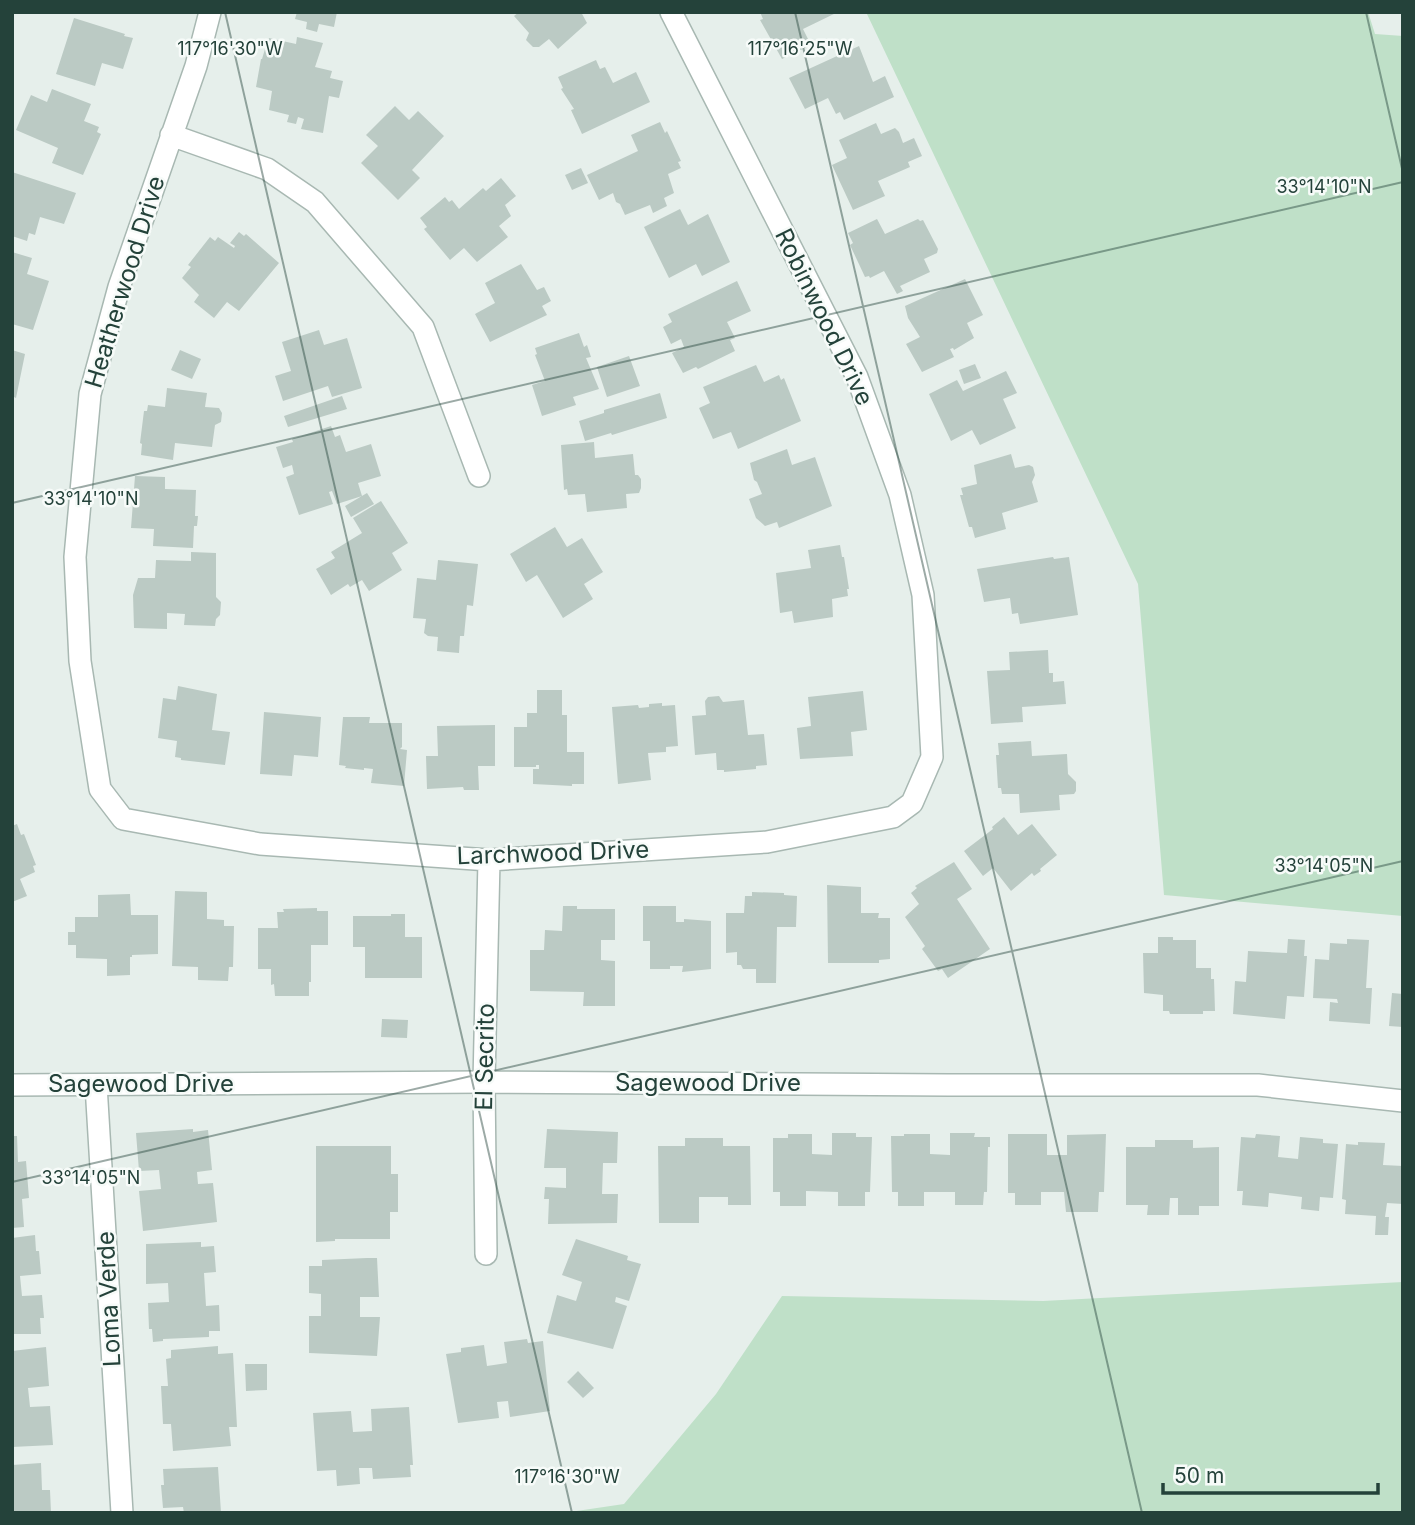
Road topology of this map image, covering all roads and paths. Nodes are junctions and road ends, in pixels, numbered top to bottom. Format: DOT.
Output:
graph roads {
  1 [pos="210,12"];
  2 [pos="671,12"];
  3 [pos="171,135"];
  4 [pos="479,476"];
  5 [pos="912,803"];
  6 [pos="113,805"];
  7 [pos="489,860"];
  8 [pos="484,1082"];
  9 [pos="12,1085"];
  10 [pos="96,1085"];
  11 [pos="1403,1101"];
  12 [pos="486,1254"];
  13 [pos="122,1513"];
  1 -- 3 [label="street, Heatherwood Drive"];
  2 -- 5 [label="street, Robinwood Drive"];
  3 -- 4 [label="street"];
  3 -- 6 [label="street, Heatherwood Drive"];
  5 -- 7 [label="street, Larchwood Drive"];
  6 -- 7 [label="street, Larchwood Drive"];
  7 -- 8 [label="street, El Secrito"];
  8 -- 10 [label="street, Sagewood Drive"];
  8 -- 11 [label="street, Sagewood Drive"];
  8 -- 12 [label="street, El Secrito"];
  9 -- 10 [label="street, Sagewood Drive"];
  10 -- 13 [label="street, Loma Verde"];
}
